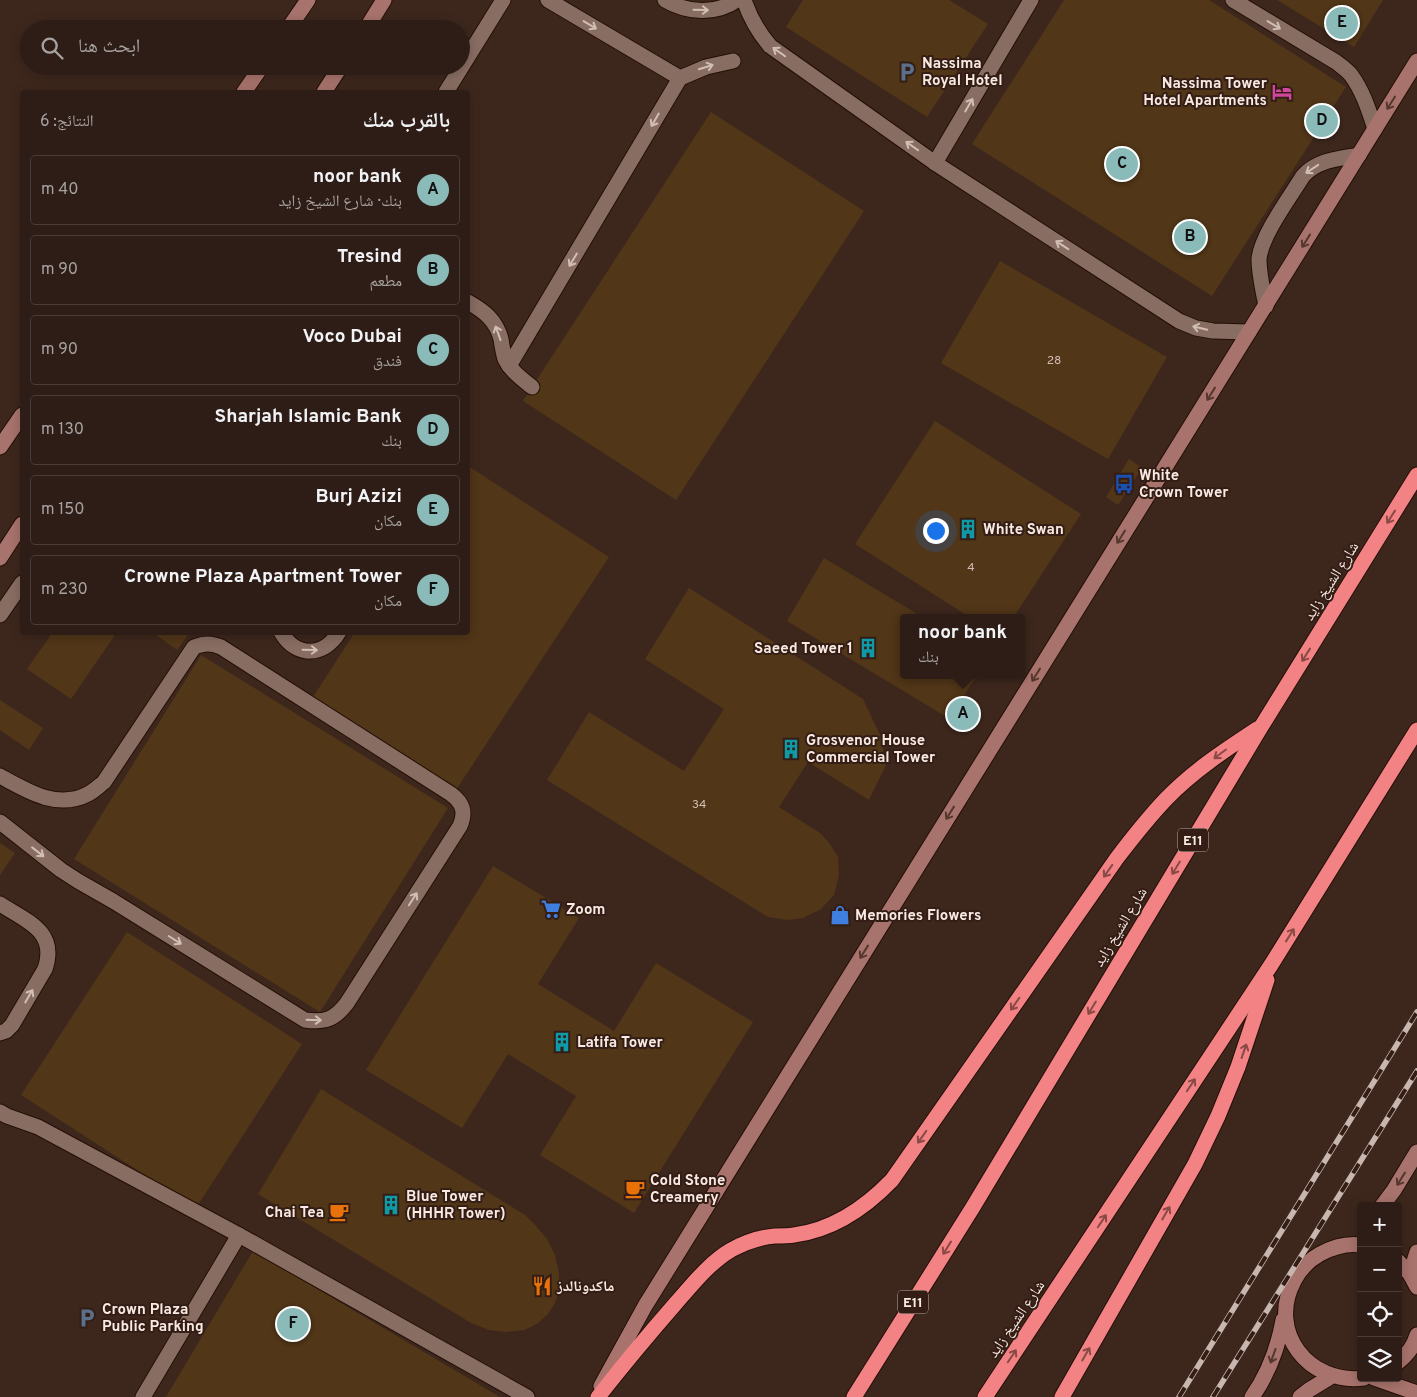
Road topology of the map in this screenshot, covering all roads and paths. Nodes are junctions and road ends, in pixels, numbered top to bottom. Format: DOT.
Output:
graph roads {
  1 [pos="308,0"];
  2 [pos="384,0"];
  3 [pos="503,0"];
  4 [pos="548,0"];
  5 [pos="665,0"];
  6 [pos="737,0"];
  7 [pos="744,0"];
  8 [pos="1031,0"];
  9 [pos="1232,0"];
  10 [pos="294,20"];
  11 [pos="372,20"];
  12 [pos="470,53"];
  13 [pos="733,61"];
  14 [pos="1417,62"];
  15 [pos="256,75"];
  16 [pos="335,75"];
  17 [pos="457,75"];
  18 [pos="680,78"];
  19 [pos="245,90"];
  20 [pos="325,90"];
  21 [pos="447,90"];
  22 [pos="1375,130"];
  23 [pos="1359,155"];
  24 [pos="935,163"];
  25 [pos="470,303"];
  26 [pos="1266,306"];
  27 [pos="1249,332"];
  28 [pos="510,366"];
  29 [pos="532,387"];
  30 [pos="20,418"];
  31 [pos="0,447"];
  32 [pos="1417,475"];
  33 [pos="20,527"];
  34 [pos="0,558"];
  35 [pos="20,586"];
  36 [pos="0,615"];
  37 [pos="283,635"];
  38 [pos="337,635"];
  39 [pos="1261,727"];
  40 [pos="1417,730"];
  41 [pos="0,776"];
  42 [pos="0,822"];
  43 [pos="0,904"];
  44 [pos="1271,965"];
  45 [pos="0,1033"];
  46 [pos="0,1112"];
  47 [pos="1417,1152"];
  48 [pos="1385,1202"];
  49 [pos="239,1235"];
  50 [pos="1357,1241"];
  51 [pos="1417,1252"];
  52 [pos="1402,1266"];
  53 [pos="1414,1280"];
  54 [pos="1285,1311"];
  55 [pos="1417,1335"];
  56 [pos="1402,1359"];
  57 [pos="1332,1376"];
  58 [pos="1357,1379"];
  59 [pos="1385,1382"];
  60 [pos="1417,1393"];
  61 [pos="142,1397"];
  62 [pos="527,1397"];
  63 [pos="597,1397"];
  64 [pos="854,1397"];
  65 [pos="985,1397"];
  66 [pos="1062,1397"];
  67 [pos="1252,1397"];
  68 [pos="1300,1397"];
  1 -- 10 [label="street"];
  2 -- 11 [label="street"];
  3 -- 12 [label="lane"];
  4 -- 18 [label="lane, one-way"];
  5 -- 6 [label="lane, one-way"];
  24 -- 7 [label="lane, one-way"];
  24 -- 8 [label="lane, one-way"];
  9 -- 22 [label="lane, one-way"];
  18 -- 13 [label="lane, one-way"];
  14 -- 22 [label="street, one-way"];
  15 -- 19 [label="street"];
  16 -- 20 [label="street"];
  17 -- 21 [label="lane"];
  18 -- 28 [label="lane, one-way"];
  22 -- 23 [label="street"];
  23 -- 26 [label="street, one-way"];
  23 -- 26 [label="lane, one-way"];
  27 -- 24 [label="lane, one-way"];
  28 -- 25 [label="lane, one-way"];
  26 -- 27 [label="street"];
  27 -- 63 [label="street, one-way"];
  28 -- 29 [label="lane"];
  30 -- 31 [label="street"];
  32 -- 39 [label="highway, شارع الشيخ زايد / E11, one-way"];
  33 -- 34 [label="street"];
  35 -- 36 [label="lane"];
  37 -- 38 [label="lane, one-way"];
  39 -- 63 [label="highway, one-way"];
  39 -- 64 [label="highway, شارع الشيخ زايد / E11, one-way"];
  44 -- 40 [label="highway, شارع الشيخ زايد, one-way"];
  42 -- 41 [label="lane, one-way"];
  45 -- 43 [label="lane, one-way"];
  65 -- 44 [label="highway, شارع الشيخ زايد, one-way"];
  66 -- 44 [label="highway, one-way"];
  46 -- 49 [label="lane"];
  47 -- 48 [label="street, one-way"];
  49 -- 61 [label="lane"];
  49 -- 62 [label="lane"];
  50 -- 54 [label="street"];
  51 -- 53 [label="street"];
  52 -- 53 [label="street"];
  54 -- 57 [label="street"];
  54 -- 67 [label="street, one-way"];
  55 -- 56 [label="street"];
  57 -- 58 [label="street"];
  57 -- 68 [label="street"];
  59 -- 60 [label="street"];
}
